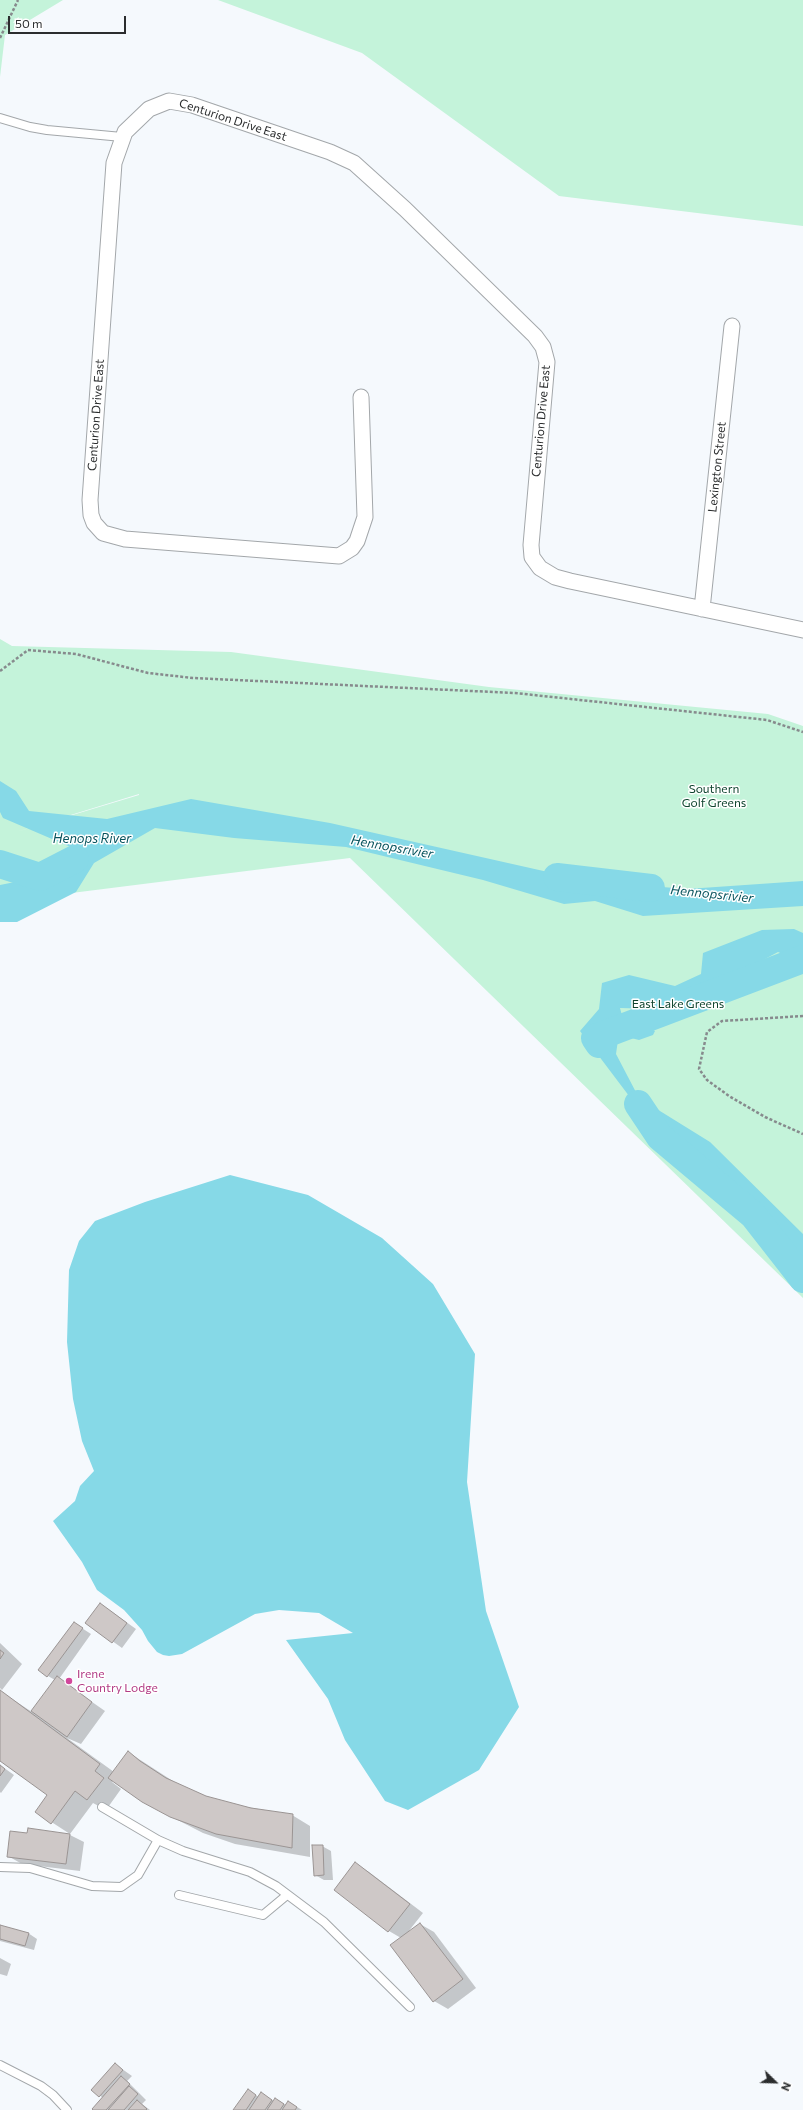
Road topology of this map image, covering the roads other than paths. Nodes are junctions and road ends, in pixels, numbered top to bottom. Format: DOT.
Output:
graph roads {
  1 [pos="0,118"];
  2 [pos="122,137"];
  3 [pos="732,326"];
  4 [pos="361,397"];
  5 [pos="702,609"];
  6 [pos="803,630"];
  7 [pos="102,1807"];
  8 [pos="158,1840"];
  9 [pos="0,1868"];
  10 [pos="179,1895"];
  11 [pos="287,1895"];
  12 [pos="410,2007"];
  13 [pos="0,2065"];
  14 [pos="66,2110"];
  1 -- 2 [label="lane"];
  2 -- 4 [label="street, Centurion Drive East"];
  2 -- 5 [label="street, Centurion Drive East"];
  3 -- 5 [label="street, Lexington Street"];
  5 -- 6 [label="street, Centurion Drive East"];
  7 -- 8 [label="lane"];
  8 -- 9 [label="lane"];
  8 -- 11 [label="lane"];
  10 -- 11 [label="lane"];
  11 -- 12 [label="lane"];
  13 -- 14 [label="lane"];
}
